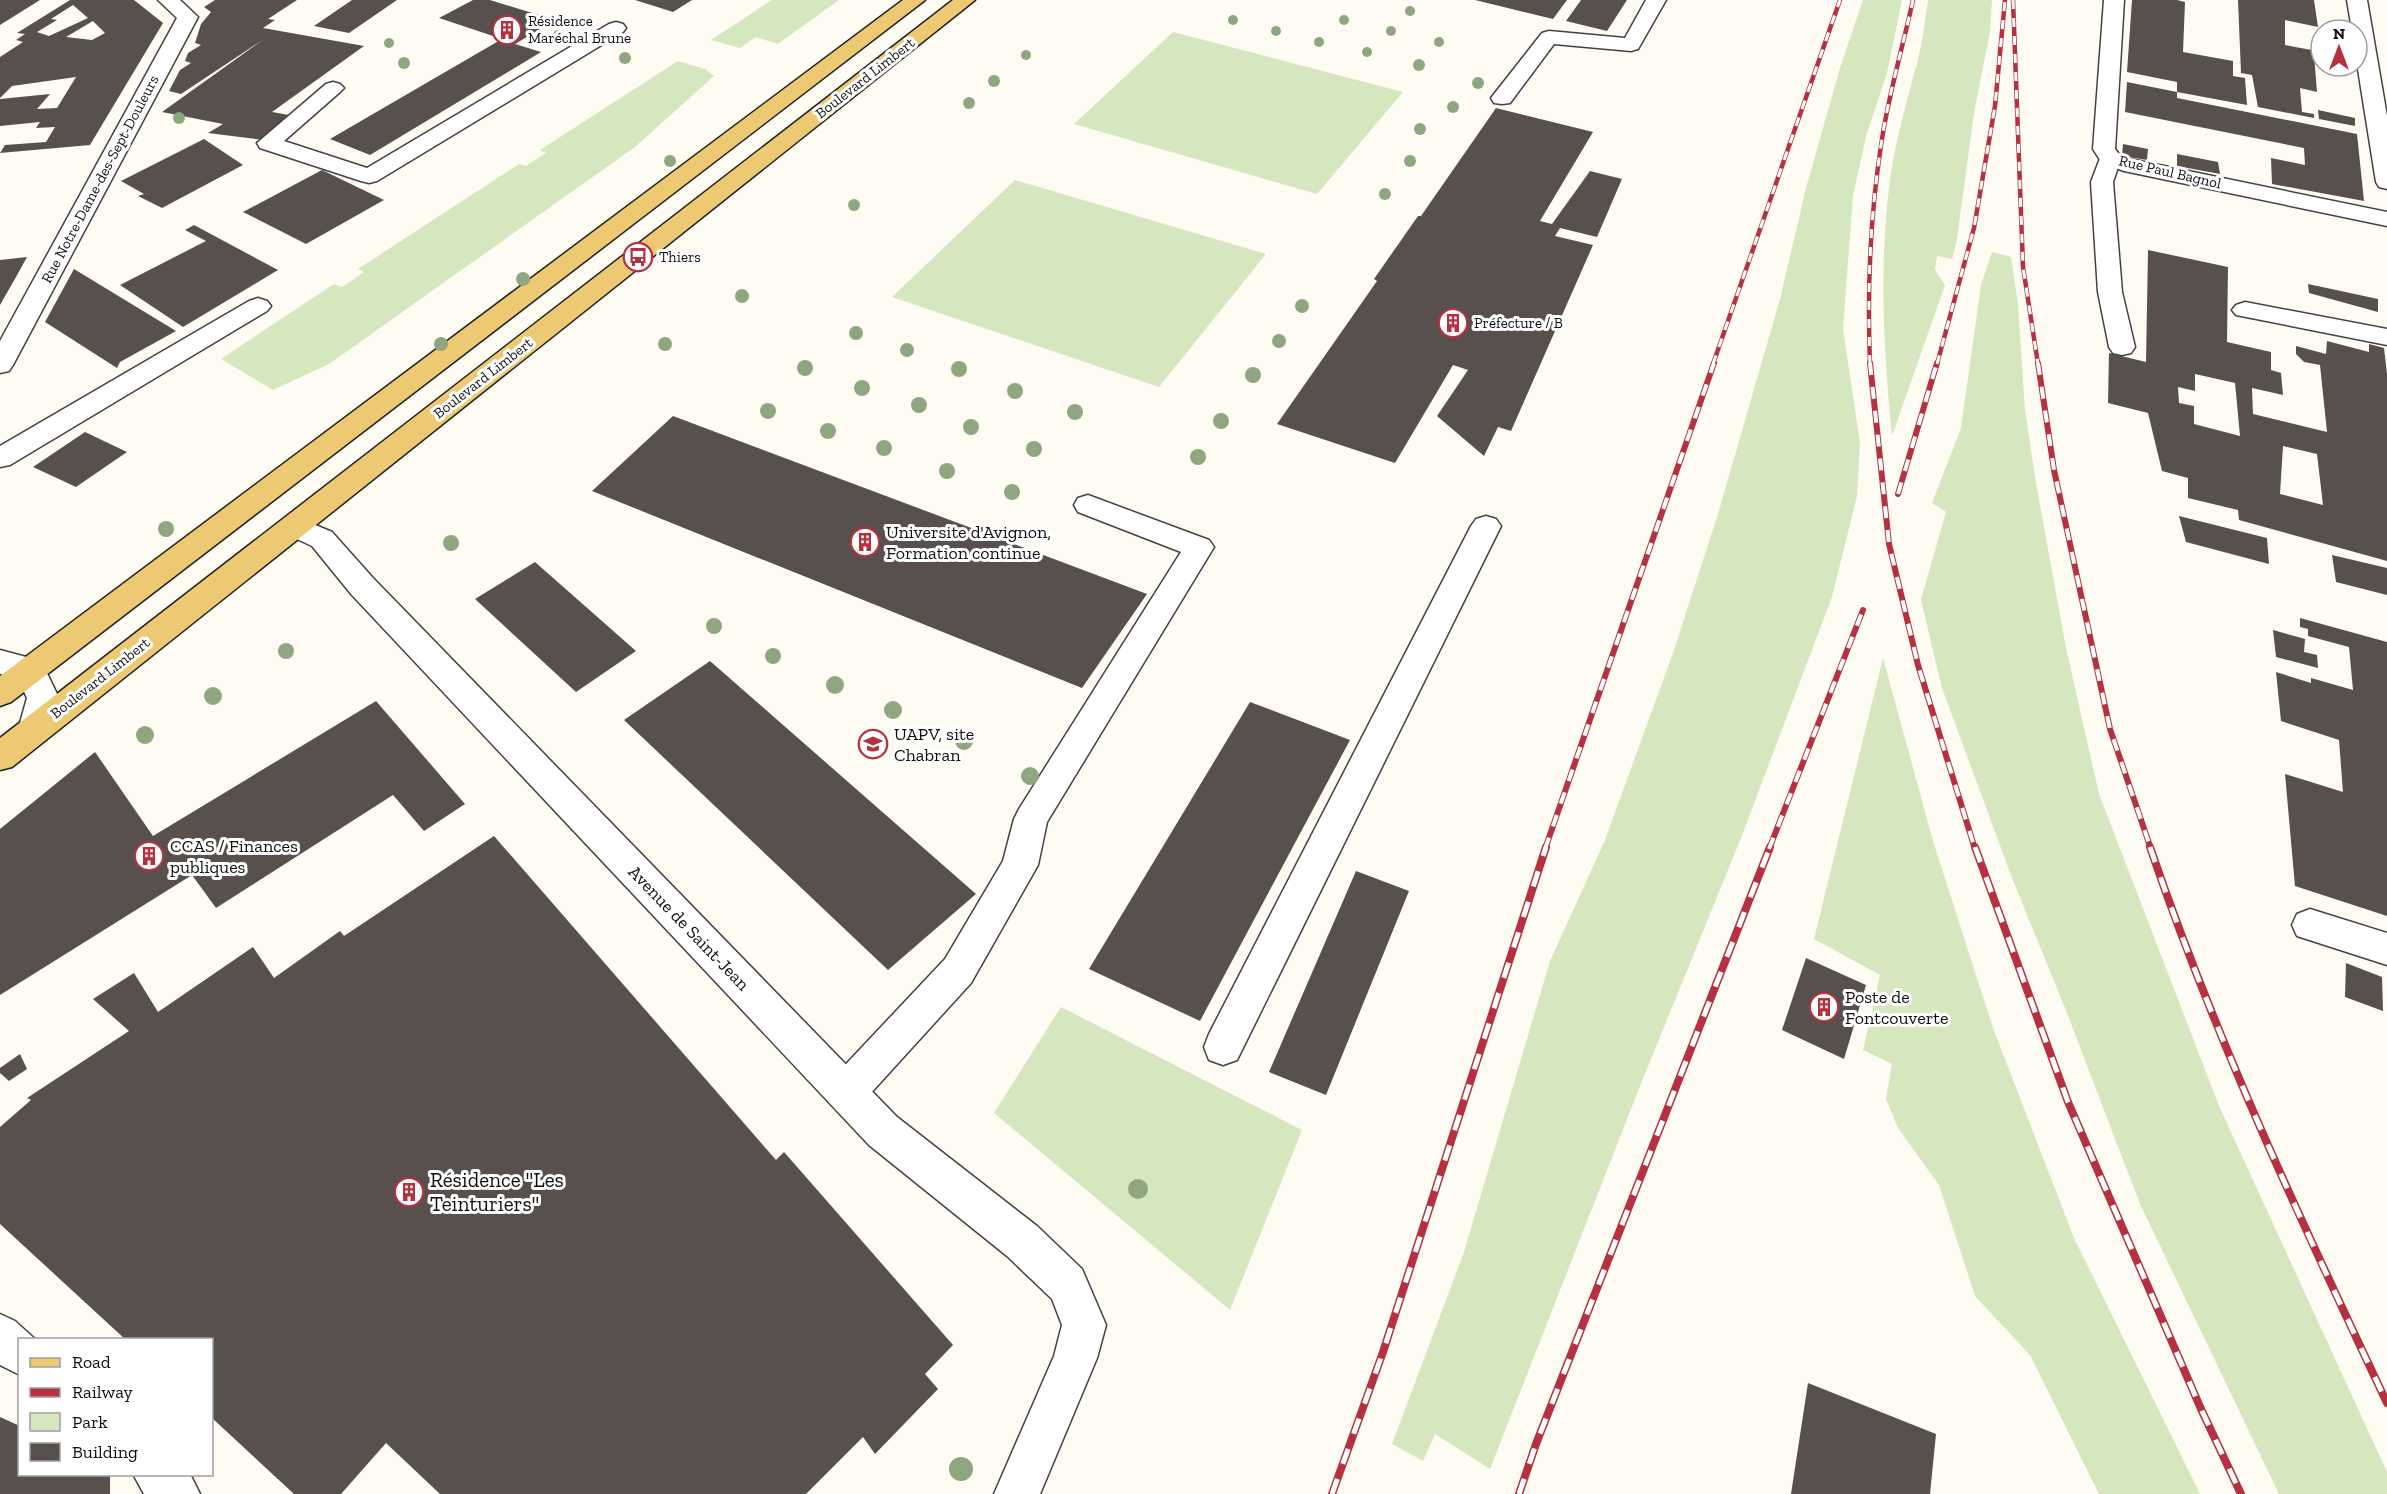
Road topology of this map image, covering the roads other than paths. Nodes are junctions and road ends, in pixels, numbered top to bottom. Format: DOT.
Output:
graph roads {
  1 [pos="168,0"];
  2 [pos="915,0"];
  3 [pos="965,0"];
  4 [pos="1656,0"];
  5 [pos="2114,0"];
  6 [pos="2357,0"];
  7 [pos="616,28"];
  8 [pos="333,88"];
  9 [pos="1502,98"];
  10 [pos="2110,158"];
  11 [pos="2387,182"];
  12 [pos="2387,219"];
  13 [pos="258,306"];
  14 [pos="2245,310"];
  15 [pos="2387,337"];
  16 [pos="2122,347"];
  17 [pos="448,354"];
  18 [pos="0,365"];
  19 [pos="492,371"];
  20 [pos="0,458"];
  21 [pos="1088,505"];
  22 [pos="294,526"];
  23 [pos="1486,526"];
  24 [pos="0,662"];
  25 [pos="30,670"];
  26 [pos="0,693"];
  27 [pos="34,730"];
  28 [pos="0,757"];
  29 [pos="2310,925"];
  30 [pos="2387,949"];
  31 [pos="1224,1047"];
  32 [pos="846,1092"];
  33 [pos="0,1336"];
  34 [pos="18,1351"];
  35 [pos="158,1476"];
  36 [pos="177,1494"];
  37 [pos="1017,1494"];
  1 -- 18 [label="street, Rue Notre-Dame-des-Sept-Douleurs"];
  2 -- 17 [label="main road, Boulevard Limbert"];
  3 -- 19 [label="main road, Boulevard Limbert"];
  4 -- 9 [label="street"];
  5 -- 10 [label="street, Rue Paul Bagnol"];
  6 -- 11 [label="street"];
  7 -- 8 [label="street"];
  10 -- 12 [label="street, Rue Paul Bagnol"];
  10 -- 16 [label="street"];
  13 -- 20 [label="street"];
  14 -- 15 [label="street"];
  17 -- 19 [label="main road"];
  17 -- 25 [label="main road, Boulevard Limbert"];
  19 -- 22 [label="main road, Boulevard Limbert"];
  21 -- 32 [label="street"];
  22 -- 27 [label="main road, Boulevard Limbert"];
  22 -- 32 [label="street, Avenue de Saint-Jean"];
  23 -- 31 [label="street"];
  24 -- 25 [label="street"];
  25 -- 26 [label="main road, Boulevard Limbert"];
  25 -- 27 [label="street"];
  27 -- 28 [label="main road, Boulevard Limbert"];
  29 -- 30 [label="street"];
  32 -- 37 [label="street, Avenue de Saint-Jean"];
  33 -- 34 [label="street"];
  35 -- 36 [label="street"];
}
